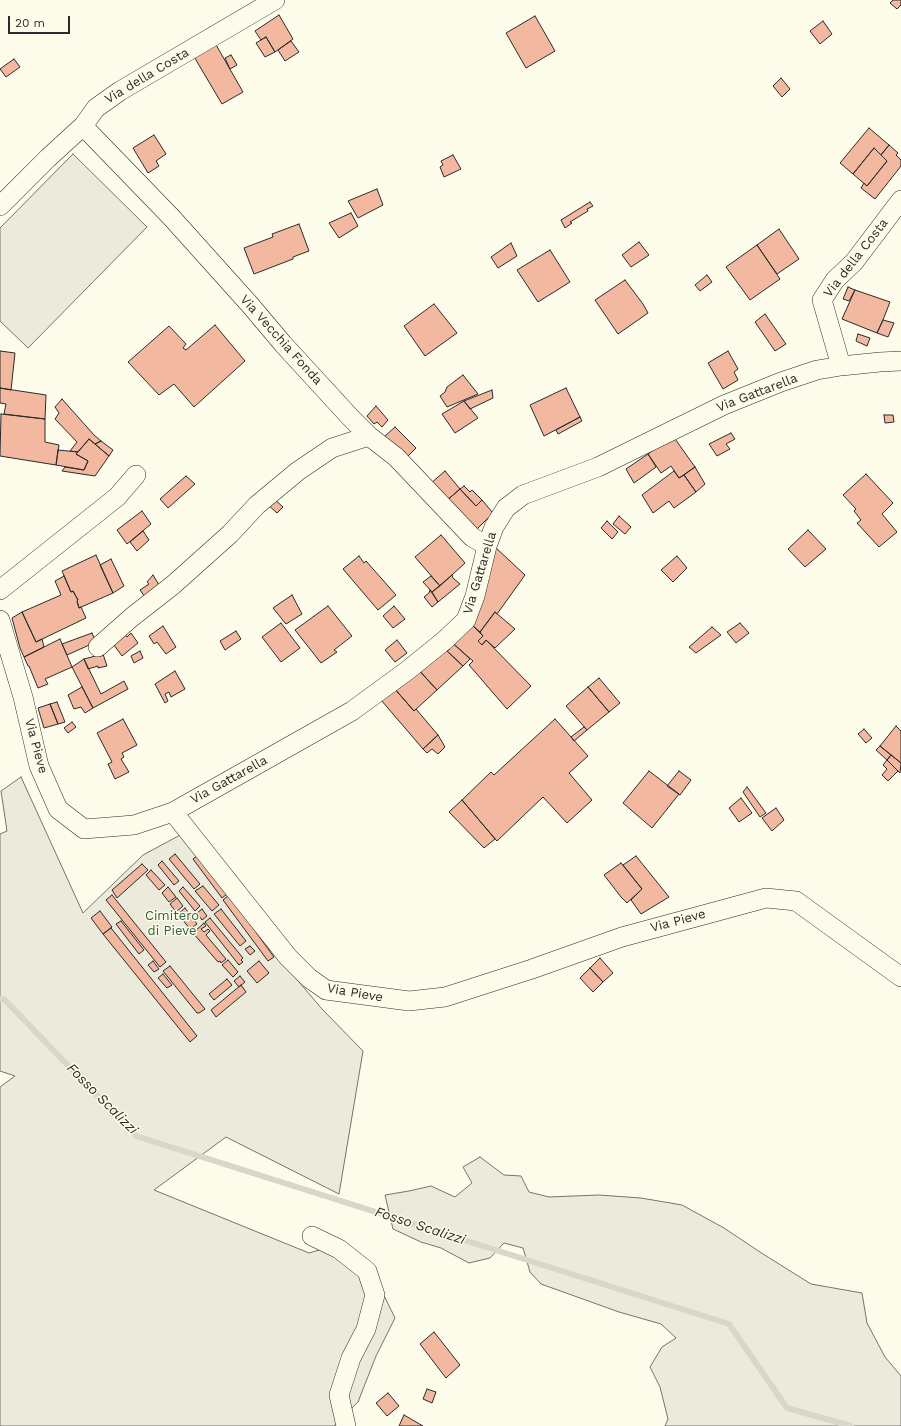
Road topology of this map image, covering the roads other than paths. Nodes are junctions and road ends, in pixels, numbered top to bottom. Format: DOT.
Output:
graph roads {
  1 [pos="275,0"];
  2 [pos="83,126"];
  3 [pos="901,200"];
  4 [pos="0,206"];
  5 [pos="901,361"];
  6 [pos="841,366"];
  7 [pos="369,436"];
  8 [pos="136,475"];
  9 [pos="487,546"];
  10 [pos="0,590"];
  11 [pos="0,620"];
  12 [pos="98,647"];
  13 [pos="173,812"];
  14 [pos="901,977"];
  15 [pos="312,1236"];
  16 [pos="346,1426"];
  1 -- 2 [label="street, Via della Costa"];
  2 -- 4 [label="street, Via della Costa"];
  2 -- 7 [label="street, Via Vecchia Fonda"];
  3 -- 6 [label="street, Via della Costa"];
  5 -- 6 [label="street, Via Gattarella"];
  6 -- 9 [label="street, Via Gattarella"];
  7 -- 9 [label="street, Via Vecchia Fonda"];
  7 -- 12 [label="street"];
  8 -- 10 [label="street"];
  9 -- 13 [label="street, Via Gattarella"];
  11 -- 13 [label="street, Via Pieve"];
  13 -- 14 [label="street, Via Pieve"];
  15 -- 16 [label="street"];
}
